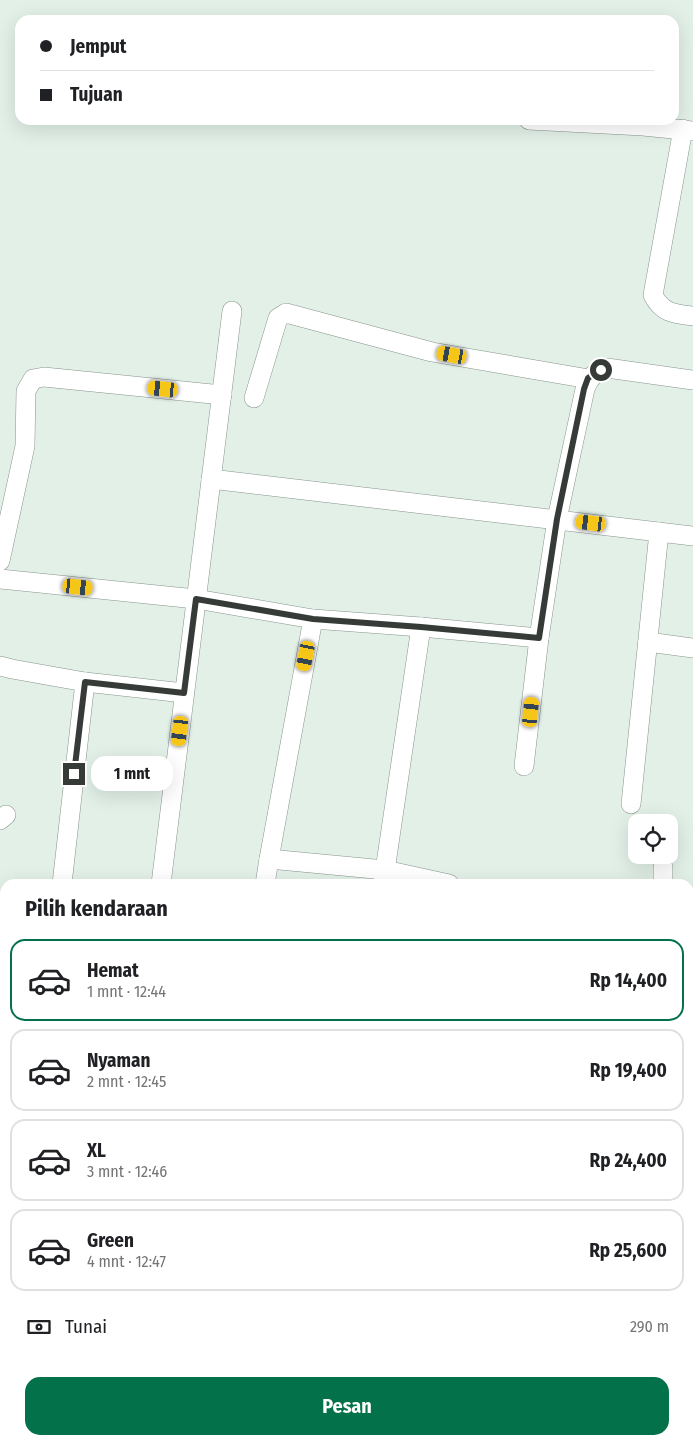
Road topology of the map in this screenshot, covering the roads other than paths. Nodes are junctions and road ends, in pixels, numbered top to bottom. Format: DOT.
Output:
graph roads {
  1 [pos="608,125"];
  2 [pos="688,130"];
  3 [pos="232,311"];
  4 [pos="693,316"];
  5 [pos="588,378"];
  6 [pos="693,380"];
  7 [pos="222,395"];
  8 [pos="254,398"];
  9 [pos="211,479"];
  10 [pos="557,519"];
  11 [pos="659,532"];
  12 [pos="693,536"];
  13 [pos="0,561"];
  14 [pos="0,579"];
  15 [pos="196,599"];
  16 [pos="313,619"];
  17 [pos="421,627"];
  18 [pos="539,638"];
  19 [pos="648,642"];
  20 [pos="693,648"];
  21 [pos="0,666"];
  22 [pos="85,682"];
  23 [pos="184,693"];
  24 [pos="524,766"];
  25 [pos="631,804"];
  26 [pos="269,859"];
  27 [pos="384,877"];
  28 [pos="63,879"];
  29 [pos="162,879"];
  30 [pos="267,879"];
  31 [pos="403,879"];
  1 -- 2 [label="street"];
  2 -- 4 [label="street"];
  3 -- 7 [label="street"];
  5 -- 6 [label="street"];
  5 -- 8 [label="street"];
  5 -- 10 [label="street"];
  7 -- 9 [label="street"];
  7 -- 13 [label="street"];
  9 -- 10 [label="street"];
  9 -- 15 [label="street"];
  10 -- 11 [label="street"];
  10 -- 18 [label="street"];
  11 -- 12 [label="street"];
  11 -- 19 [label="street"];
  14 -- 15 [label="street"];
  15 -- 16 [label="street"];
  15 -- 23 [label="street"];
  16 -- 17 [label="street"];
  16 -- 26 [label="street"];
  17 -- 18 [label="street"];
  17 -- 27 [label="street"];
  18 -- 24 [label="street"];
  19 -- 20 [label="street"];
  19 -- 25 [label="street"];
  21 -- 22 [label="street"];
  22 -- 23 [label="street"];
  22 -- 28 [label="street"];
  23 -- 29 [label="street"];
  26 -- 27 [label="street"];
  26 -- 30 [label="street"];
  27 -- 31 [label="street"];
}
